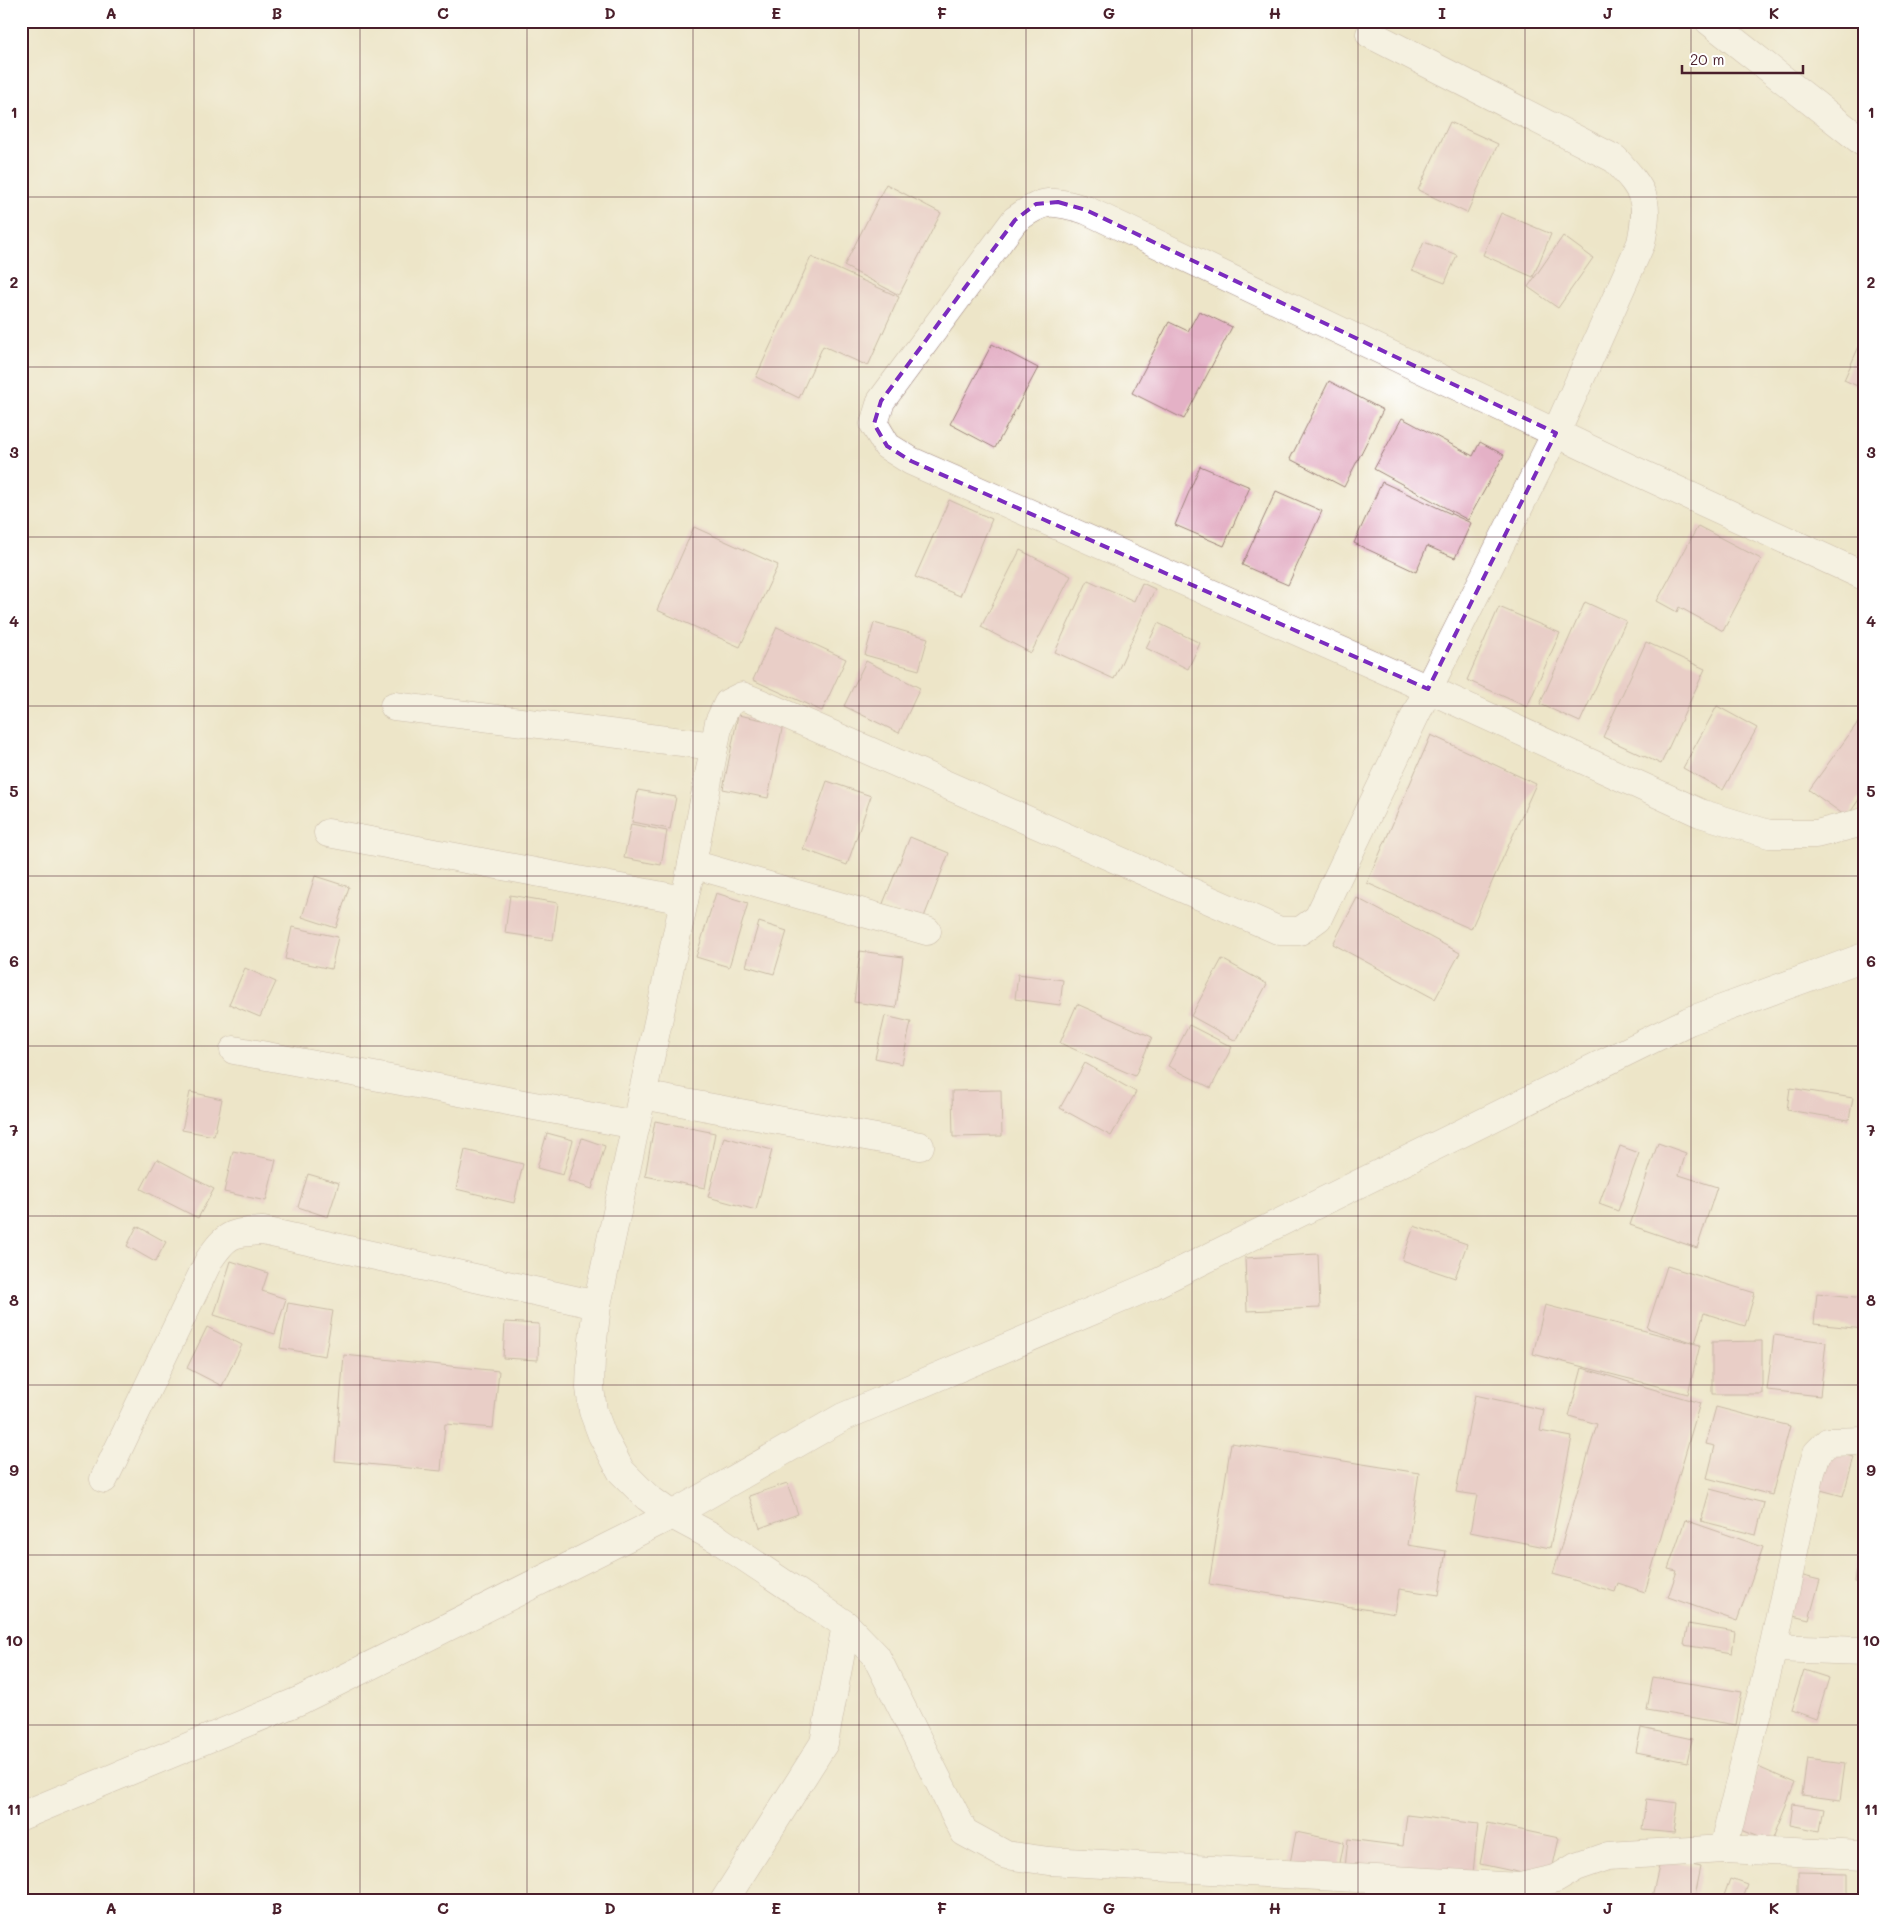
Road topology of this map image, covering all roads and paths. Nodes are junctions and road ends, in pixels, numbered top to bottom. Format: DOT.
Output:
graph roads {
  1 [pos="1709,21"];
  2 [pos="1370,34"];
  3 [pos="1864,143"];
  4 [pos="1556,433"];
  5 [pos="1864,576"];
  6 [pos="1428,689"];
  7 [pos="394,706"];
  8 [pos="714,746"];
  9 [pos="1864,822"];
  10 [pos="328,833"];
  11 [pos="692,864"];
  12 [pos="684,900"];
  13 [pos="927,931"];
  14 [pos="1864,957"];
  15 [pos="234,1050"];
  16 [pos="642,1095"];
  17 [pos="636,1125"];
  18 [pos="920,1146"];
  19 [pos="597,1305"];
  20 [pos="1864,1441"];
  21 [pos="104,1478"];
  22 [pos="672,1514"];
  23 [pos="846,1625"];
  24 [pos="1773,1648"];
  25 [pos="1864,1651"];
  26 [pos="21,1816"];
  27 [pos="1722,1849"];
  28 [pos="1864,1855"];
  29 [pos="724,1901"];
  1 -- 3 [label="street"];
  2 -- 4 [label="street"];
  4 -- 5 [label="street"];
  4 -- 6 [label="street"];
  4 -- 6 [label="street"];
  6 -- 8 [label="street"];
  6 -- 9 [label="street"];
  7 -- 8 [label="street"];
  8 -- 11 [label="street"];
  10 -- 12 [label="street"];
  11 -- 12 [label="street"];
  11 -- 13 [label="street"];
  12 -- 16 [label="street"];
  14 -- 22 [label="street"];
  15 -- 17 [label="street"];
  16 -- 17 [label="street"];
  16 -- 18 [label="street"];
  17 -- 19 [label="street"];
  19 -- 21 [label="street"];
  19 -- 22 [label="street"];
  20 -- 24 [label="street"];
  22 -- 23 [label="street"];
  22 -- 26 [label="street"];
  23 -- 27 [label="street"];
  23 -- 29 [label="street"];
  24 -- 25 [label="street"];
  24 -- 27 [label="street"];
  27 -- 28 [label="street"];
}
